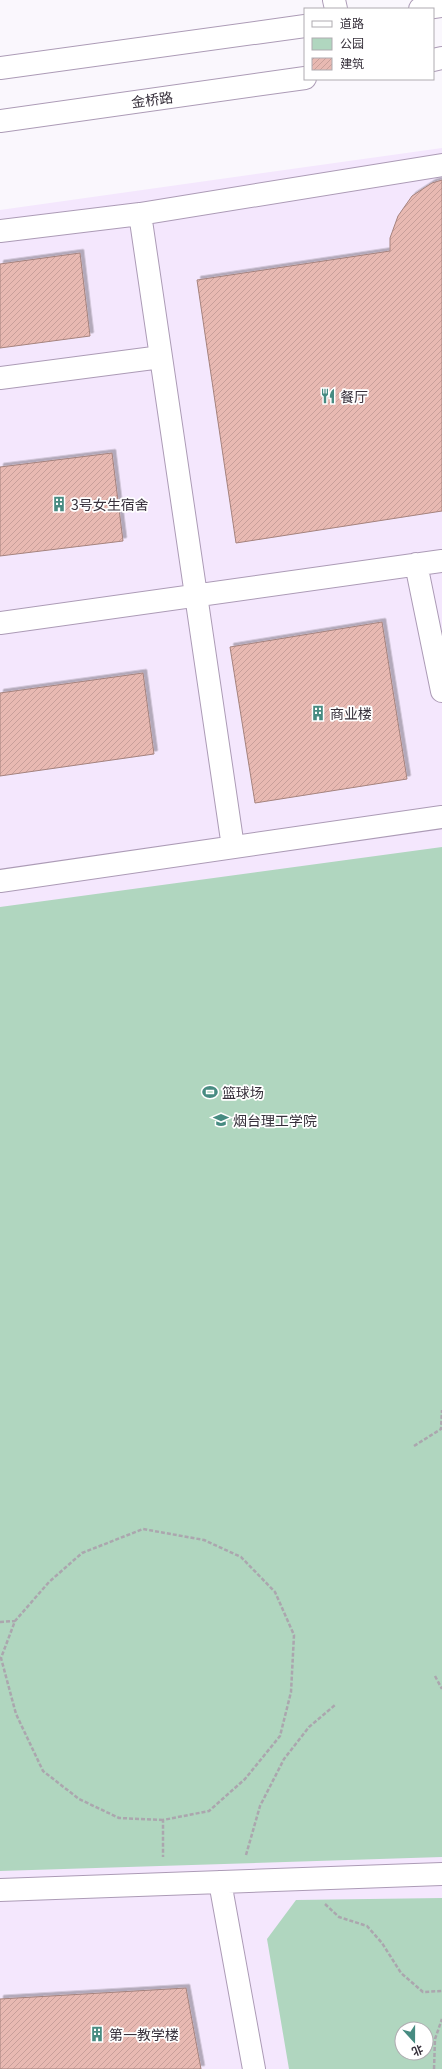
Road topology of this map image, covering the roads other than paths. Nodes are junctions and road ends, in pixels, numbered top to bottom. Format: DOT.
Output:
graph roads {
  1 [pos="442,6"];
  2 [pos="427,8"];
  3 [pos="304,26"];
  4 [pos="0,68"];
  5 [pos="304,78"];
  6 [pos="0,121"];
  7 [pos="442,165"];
  8 [pos="140,214"];
  9 [pos="0,231"];
  10 [pos="160,357"];
  11 [pos="0,378"];
  12 [pos="442,561"];
  13 [pos="416,564"];
  14 [pos="196,595"];
  15 [pos="0,623"];
  16 [pos="442,691"];
  17 [pos="442,817"];
  18 [pos="232,847"];
  19 [pos="0,881"];
  20 [pos="442,1874"];
  21 [pos="220,1882"];
  22 [pos="0,1890"];
  23 [pos="254,2069"];
  1 -- 2 [label="street"];
  3 -- 4 [label="street"];
  5 -- 6 [label="street, 金桥路"];
  7 -- 8 [label="street"];
  8 -- 9 [label="street"];
  8 -- 10 [label="street"];
  10 -- 11 [label="street"];
  10 -- 14 [label="street"];
  12 -- 13 [label="street"];
  13 -- 14 [label="street"];
  13 -- 16 [label="street"];
  14 -- 15 [label="street"];
  14 -- 18 [label="street"];
  17 -- 18 [label="street"];
  18 -- 19 [label="street"];
  20 -- 21 [label="street"];
  21 -- 22 [label="street"];
  21 -- 23 [label="street"];
}
